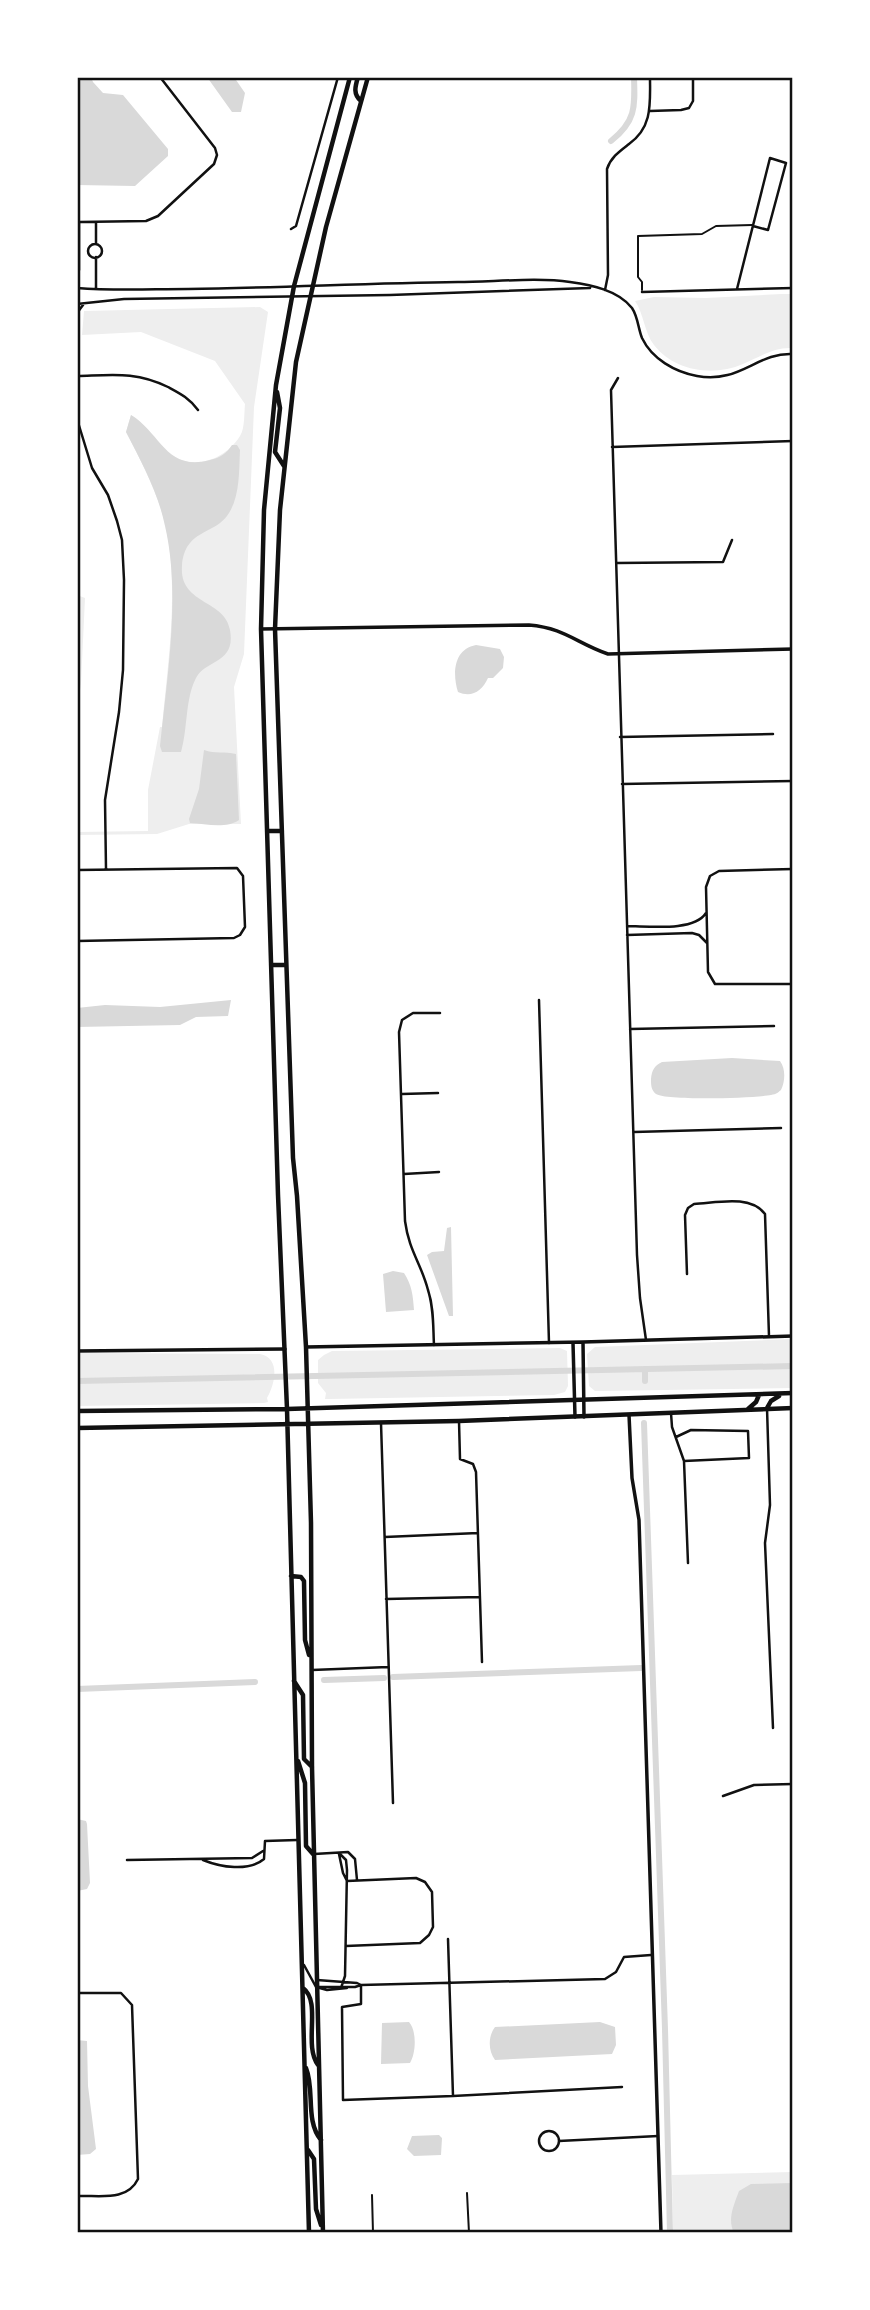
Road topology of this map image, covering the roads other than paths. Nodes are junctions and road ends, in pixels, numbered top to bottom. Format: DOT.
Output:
graph roads {
  1 [pos="160,77"];
  2 [pos="338,77"];
  3 [pos="350,77"];
  4 [pos="358,77"];
  5 [pos="368,77"];
  6 [pos="650,77"];
  7 [pos="693,77"];
  8 [pos="361,101"];
  9 [pos="650,111"];
  10 [pos="96,222"];
  11 [pos="753,226"];
  12 [pos="292,229"];
  13 [pos="96,244"];
  14 [pos="96,257"];
  15 [pos="79,270"];
  16 [pos="294,286"];
  17 [pos="312,286"];
  18 [pos="77,288"];
  19 [pos="597,288"];
  20 [pos="793,288"];
  21 [pos="96,289"];
  22 [pos="124,289"];
  23 [pos="174,289"];
  24 [pos="737,289"];
  25 [pos="605,290"];
  26 [pos="642,292"];
  27 [pos="292,296"];
  28 [pos="310,296"];
  29 [pos="124,299"];
  30 [pos="174,299"];
  31 [pos="85,303"];
  32 [pos="77,304"];
  33 [pos="77,313"];
  34 [pos="793,354"];
  35 [pos="77,376"];
  36 [pos="618,378"];
  37 [pos="276,384"];
  38 [pos="198,410"];
  39 [pos="77,419"];
  40 [pos="793,441"];
  41 [pos="612,447"];
  42 [pos="284,466"];
  43 [pos="732,540"];
  44 [pos="616,563"];
  45 [pos="261,629"];
  46 [pos="275,629"];
  47 [pos="793,649"];
  48 [pos="617,654"];
  49 [pos="773,734"];
  50 [pos="620,737"];
  51 [pos="793,781"];
  52 [pos="622,784"];
  53 [pos="267,831"];
  54 [pos="282,831"];
  55 [pos="106,869"];
  56 [pos="793,869"];
  57 [pos="77,870"];
  58 [pos="707,912"];
  59 [pos="626,926"];
  60 [pos="627,935"];
  61 [pos="77,941"];
  62 [pos="708,945"];
  63 [pos="271,965"];
  64 [pos="286,965"];
  65 [pos="793,984"];
  66 [pos="539,1000"];
  67 [pos="440,1013"];
  68 [pos="775,1026"];
  69 [pos="630,1029"];
  70 [pos="438,1093"];
  71 [pos="402,1094"];
  72 [pos="781,1128"];
  73 [pos="634,1132"];
  74 [pos="439,1172"];
  75 [pos="404,1174"];
  76 [pos="687,1275"];
  77 [pos="769,1336"];
  78 [pos="793,1336"];
  79 [pos="646,1340"];
  80 [pos="583,1342"];
  81 [pos="549,1343"];
  82 [pos="573,1343"];
  83 [pos="434,1345"];
  84 [pos="306,1347"];
  85 [pos="285,1349"];
  86 [pos="77,1351"];
  87 [pos="783,1394"];
  88 [pos="793,1394"];
  89 [pos="759,1395"];
  90 [pos="584,1400"];
  91 [pos="575,1401"];
  92 [pos="307,1408"];
  93 [pos="767,1408"];
  94 [pos="793,1408"];
  95 [pos="287,1409"];
  96 [pos="747,1409"];
  97 [pos="77,1411"];
  98 [pos="671,1413"];
  99 [pos="629,1415"];
  100 [pos="584,1417"];
  101 [pos="575,1418"];
  102 [pos="459,1421"];
  103 [pos="381,1423"];
  104 [pos="307,1424"];
  105 [pos="287,1425"];
  106 [pos="77,1428"];
  107 [pos="676,1437"];
  108 [pos="684,1461"];
  109 [pos="478,1533"];
  110 [pos="385,1536"];
  111 [pos="688,1563"];
  112 [pos="291,1576"];
  113 [pos="480,1597"];
  114 [pos="386,1599"];
  115 [pos="482,1662"];
  116 [pos="312,1663"];
  117 [pos="388,1667"];
  118 [pos="312,1670"];
  119 [pos="293,1681"];
  120 [pos="773,1728"];
  121 [pos="295,1746"];
  122 [pos="312,1768"];
  123 [pos="793,1784"];
  124 [pos="723,1796"];
  125 [pos="393,1803"];
  126 [pos="297,1840"];
  127 [pos="263,1851"];
  128 [pos="339,1853"];
  129 [pos="314,1854"];
  130 [pos="200,1858"];
  131 [pos="232,1858"];
  132 [pos="127,1860"];
  133 [pos="232,1867"];
  134 [pos="347,1870"];
  135 [pos="356,1870"];
  136 [pos="357,1880"];
  137 [pos="347,1881"];
  138 [pos="448,1939"];
  139 [pos="346,1946"];
  140 [pos="653,1955"];
  141 [pos="302,1962"];
  142 [pos="316,1983"];
  143 [pos="450,1984"];
  144 [pos="342,1985"];
  145 [pos="361,1986"];
  146 [pos="303,1987"];
  147 [pos="77,1993"];
  148 [pos="305,2064"];
  149 [pos="318,2065"];
  150 [pos="622,2087"];
  151 [pos="453,2095"];
  152 [pos="658,2136"];
  153 [pos="321,2140"];
  154 [pos="559,2141"];
  155 [pos="307,2150"];
  156 [pos="467,2193"];
  157 [pos="372,2195"];
  158 [pos="77,2196"];
  159 [pos="309,2233"];
  160 [pos="323,2233"];
  161 [pos="373,2233"];
  162 [pos="469,2233"];
  163 [pos="520,2233"];
  164 [pos="527,2233"];
  165 [pos="661,2233"];
  1 -- 10 [label="street"];
  2 -- 12 [label="street"];
  3 -- 16 [label="main road"];
  4 -- 8 [label="main road"];
  5 -- 8 [label="main road"];
  6 -- 9 [label="street"];
  7 -- 9 [label="street"];
  8 -- 17 [label="main road"];
  9 -- 25 [label="street"];
  10 -- 13 [label="street"];
  10 -- 15 [label="street"];
  11 -- 11 [label="street"];
  11 -- 24 [label="street"];
  11 -- 26 [label="lane"];
  13 -- 14 [label="street"];
  13 -- 14 [label="street"];
  14 -- 21 [label="street"];
  16 -- 17 [label="street"];
  16 -- 23 [label="street"];
  16 -- 27 [label="main road"];
  17 -- 19 [label="street"];
  17 -- 28 [label="main road"];
  18 -- 21 [label="street"];
  19 -- 25 [label="street"];
  19 -- 28 [label="street"];
  20 -- 24 [label="street"];
  21 -- 22 [label="street"];
  22 -- 23 [label="street"];
  22 -- 29 [label="street"];
  23 -- 30 [label="street"];
  24 -- 26 [label="street"];
  25 -- 34 [label="street"];
  27 -- 28 [label="street"];
  27 -- 30 [label="street"];
  27 -- 37 [label="main road"];
  28 -- 42 [label="main road"];
  29 -- 30 [label="street"];
  29 -- 31 [label="street"];
  31 -- 32 [label="street"];
  31 -- 33 [label="street"];
  35 -- 38 [label="street"];
  36 -- 41 [label="street"];
  37 -- 42 [label="main road"];
  37 -- 45 [label="main road"];
  39 -- 55 [label="street"];
  40 -- 41 [label="street"];
  41 -- 44 [label="street"];
  42 -- 46 [label="main road"];
  43 -- 44 [label="street"];
  44 -- 48 [label="street"];
  45 -- 46 [label="street"];
  45 -- 53 [label="main road"];
  46 -- 48 [label="street"];
  46 -- 54 [label="main road"];
  47 -- 48 [label="street"];
  48 -- 50 [label="street"];
  49 -- 50 [label="street"];
  50 -- 52 [label="street"];
  51 -- 52 [label="street"];
  52 -- 59 [label="street"];
  53 -- 54 [label="main road"];
  53 -- 63 [label="main road"];
  54 -- 64 [label="main road"];
  55 -- 57 [label="street"];
  55 -- 61 [label="street"];
  56 -- 58 [label="street"];
  58 -- 59 [label="street"];
  58 -- 62 [label="street"];
  59 -- 60 [label="street"];
  60 -- 62 [label="street"];
  60 -- 69 [label="street"];
  62 -- 65 [label="street"];
  63 -- 64 [label="main road"];
  63 -- 85 [label="main road"];
  64 -- 84 [label="main road"];
  66 -- 81 [label="street"];
  67 -- 71 [label="street"];
  68 -- 69 [label="street"];
  69 -- 73 [label="street"];
  70 -- 71 [label="street"];
  71 -- 75 [label="street"];
  72 -- 73 [label="street"];
  73 -- 79 [label="street"];
  74 -- 75 [label="street"];
  75 -- 83 [label="street"];
  76 -- 77 [label="street"];
  77 -- 78 [label="street"];
  77 -- 79 [label="street"];
  79 -- 80 [label="street"];
  80 -- 82 [label="street"];
  80 -- 90 [label="street"];
  81 -- 82 [label="street"];
  81 -- 83 [label="street"];
  82 -- 91 [label="street"];
  83 -- 84 [label="street"];
  84 -- 92 [label="main road"];
  85 -- 86 [label="street"];
  85 -- 95 [label="main road"];
  87 -- 88 [label="main road"];
  87 -- 89 [label="main road"];
  87 -- 93 [label="main road"];
  89 -- 90 [label="main road"];
  89 -- 96 [label="main road"];
  90 -- 91 [label="main road"];
  90 -- 100 [label="street"];
  91 -- 92 [label="main road"];
  91 -- 101 [label="street"];
  92 -- 95 [label="main road"];
  92 -- 104 [label="main road"];
  93 -- 94 [label="main road"];
  93 -- 96 [label="main road"];
  93 -- 120 [label="street"];
  95 -- 97 [label="main road"];
  95 -- 105 [label="main road"];
  96 -- 98 [label="main road"];
  98 -- 99 [label="main road"];
  98 -- 107 [label="street"];
  99 -- 100 [label="main road"];
  99 -- 140 [label="street"];
  100 -- 101 [label="main road"];
  101 -- 102 [label="main road"];
  102 -- 103 [label="main road"];
  102 -- 109 [label="street"];
  103 -- 104 [label="main road"];
  103 -- 110 [label="street"];
  104 -- 105 [label="main road"];
  104 -- 116 [label="main road"];
  105 -- 106 [label="main road"];
  105 -- 112 [label="main road"];
  107 -- 108 [label="street"];
  107 -- 108 [label="street"];
  108 -- 111 [label="street"];
  109 -- 110 [label="street"];
  109 -- 113 [label="street"];
  110 -- 114 [label="street"];
  112 -- 116 [label="main road"];
  112 -- 119 [label="main road"];
  113 -- 114 [label="street"];
  113 -- 115 [label="street"];
  114 -- 117 [label="street"];
  116 -- 118 [label="main road"];
  117 -- 118 [label="street"];
  117 -- 125 [label="street"];
  118 -- 122 [label="main road"];
  119 -- 121 [label="main road"];
  119 -- 122 [label="main road"];
  121 -- 126 [label="main road"];
  121 -- 129 [label="main road"];
  122 -- 129 [label="main road"];
  123 -- 124 [label="street"];
  126 -- 127 [label="street"];
  126 -- 141 [label="main road"];
  127 -- 131 [label="street"];
  127 -- 133 [label="street"];
  128 -- 129 [label="street"];
  128 -- 134 [label="street"];
  128 -- 135 [label="street"];
  128 -- 137 [label="street"];
  129 -- 142 [label="main road"];
  130 -- 131 [label="street"];
  130 -- 132 [label="street"];
  130 -- 133 [label="street"];
  131 -- 133 [label="street"];
  134 -- 135 [label="street"];
  134 -- 137 [label="street"];
  135 -- 136 [label="street"];
  136 -- 137 [label="street"];
  136 -- 139 [label="street"];
  137 -- 139 [label="street"];
  138 -- 143 [label="street"];
  139 -- 144 [label="street"];
  140 -- 143 [label="street"];
  140 -- 152 [label="street"];
  141 -- 142 [label="street"];
  141 -- 146 [label="main road"];
  142 -- 144 [label="street"];
  142 -- 149 [label="main road"];
  143 -- 145 [label="street"];
  143 -- 151 [label="street"];
  144 -- 145 [label="street"];
  144 -- 145 [label="street"];
  145 -- 151 [label="street"];
  146 -- 148 [label="main road"];
  146 -- 149 [label="main road"];
  147 -- 158 [label="street"];
  148 -- 153 [label="main road"];
  148 -- 155 [label="main road"];
  149 -- 153 [label="main road"];
  150 -- 151 [label="street"];
  152 -- 154 [label="street"];
  152 -- 165 [label="street"];
  153 -- 160 [label="main road"];
  154 -- 154 [label="street"];
  155 -- 159 [label="main road"];
  155 -- 160 [label="main road"];
  156 -- 162 [label="lane"];
  157 -- 161 [label="lane"];
  163 -- 164 [label="street"];
}
